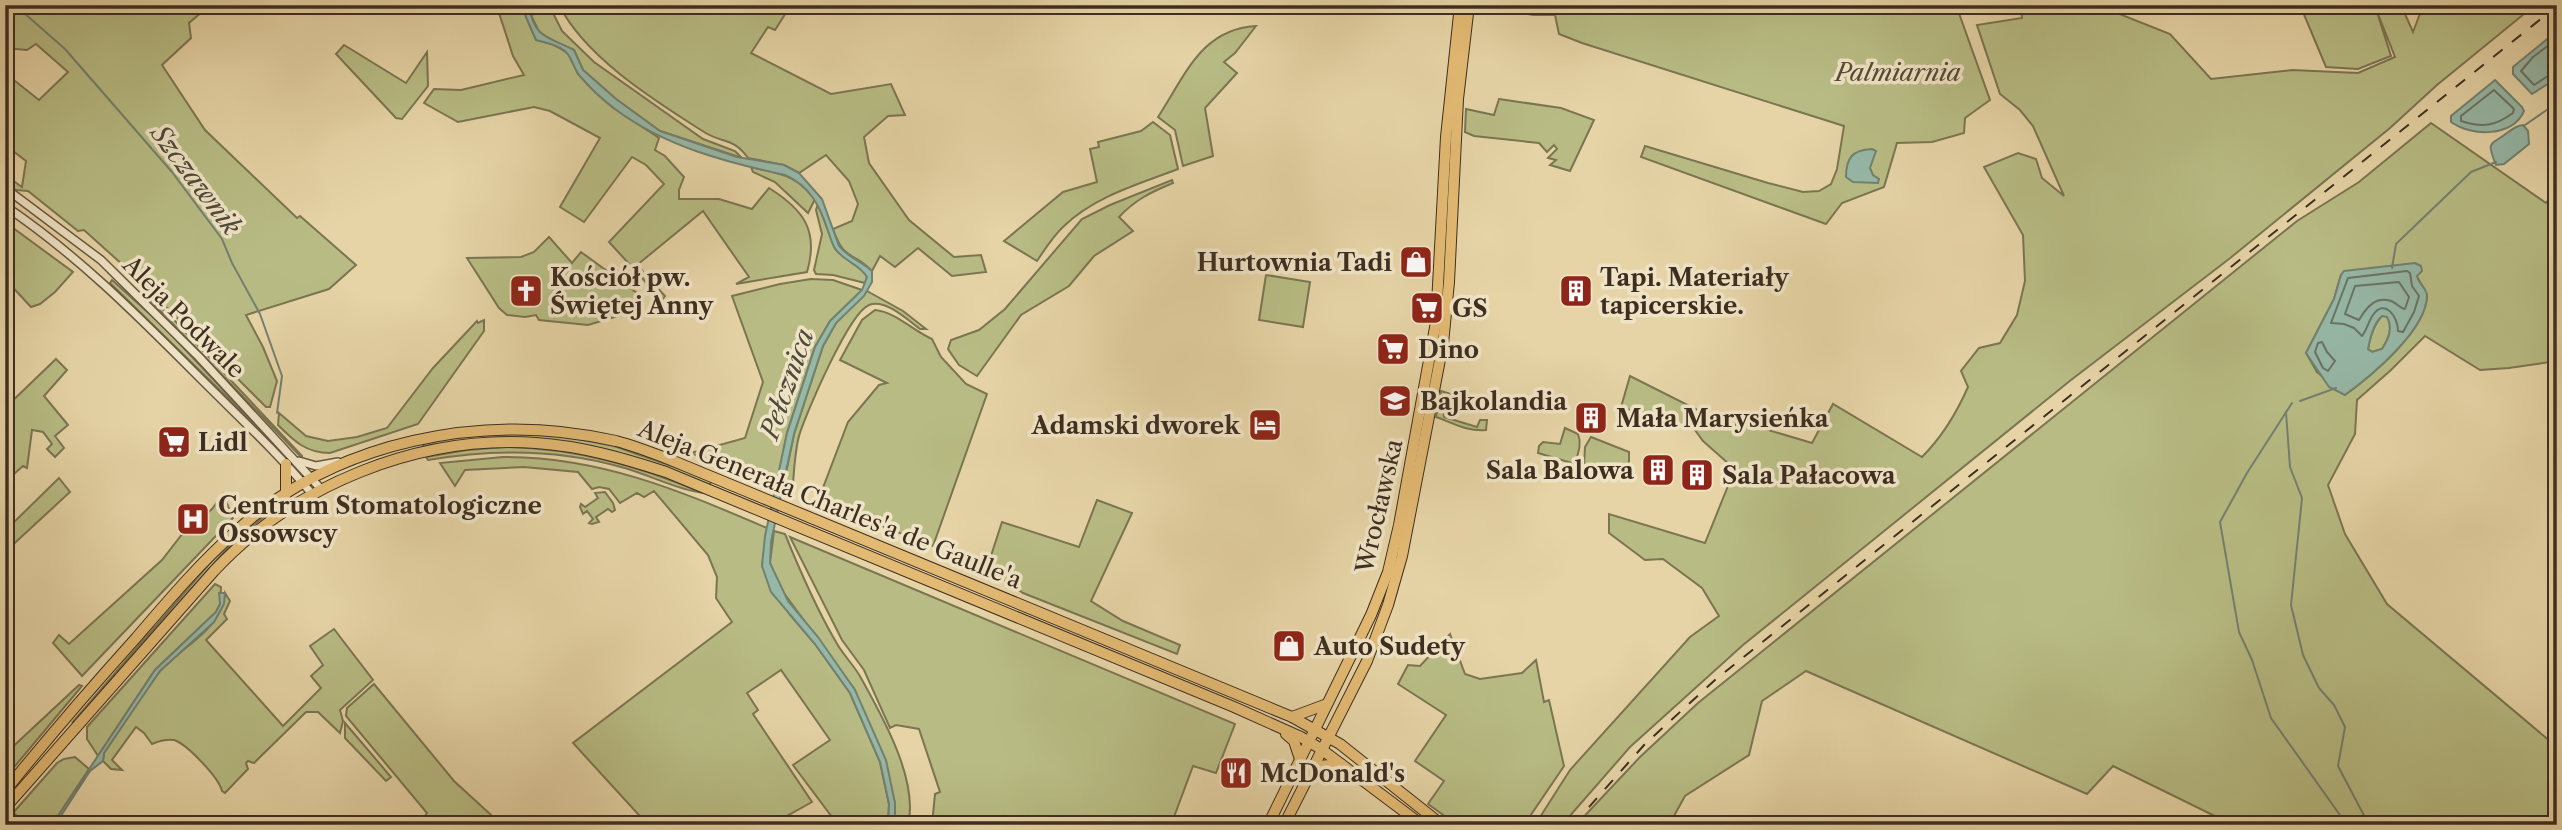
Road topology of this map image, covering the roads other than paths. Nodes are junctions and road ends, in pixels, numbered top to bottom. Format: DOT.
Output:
graph roads {
  1 [pos="1460,5"];
  2 [pos="1469,5"];
  3 [pos="5,188"];
  4 [pos="5,206"];
  5 [pos="101,260"];
  6 [pos="108,267"];
  7 [pos="90,270"];
  8 [pos="98,277"];
  9 [pos="369,453"];
  10 [pos="297,461"];
  11 [pos="286,464"];
  12 [pos="308,481"];
  13 [pos="316,492"];
  14 [pos="286,494"];
  15 [pos="1176,669"];
  16 [pos="1170,682"];
  17 [pos="1328,704"];
  18 [pos="1292,717"];
  19 [pos="1339,719"];
  20 [pos="1274,725"];
  21 [pos="1316,728"];
  22 [pos="1328,736"];
  23 [pos="1309,741"];
  24 [pos="1321,749"];
  25 [pos="1300,759"];
  26 [pos="1361,760"];
  27 [pos="1341,764"];
  28 [pos="1311,769"];
  29 [pos="5,791"];
  30 [pos="5,808"];
  31 [pos="1269,825"];
  32 [pos="1284,825"];
  33 [pos="1422,825"];
  34 [pos="1442,825"];
  1 -- 17 [label="main road, Wrocławska"];
  2 -- 19 [label="main road, Wrocławska"];
  3 -- 5 [label="street, Aleja Podwale"];
  4 -- 7 [label="street, Aleja Podwale"];
  5 -- 6 [label="street, Aleja Podwale"];
  5 -- 7 [label="street"];
  6 -- 8 [label="street"];
  6 -- 10 [label="street, Aleja Podwale"];
  7 -- 8 [label="street, Aleja Podwale"];
  8 -- 11 [label="street, Aleja Podwale"];
  9 -- 10 [label="street"];
  9 -- 12 [label="main road, Aleja Generała Charles'a de Gaulle'a"];
  9 -- 15 [label="main road, Aleja Generała Charles'a de Gaulle'a"];
  10 -- 12 [label="street, Aleja Podwale"];
  11 -- 12 [label="street, Aleja Podwale"];
  11 -- 14 [label="main road"];
  12 -- 13 [label="street, Aleja Podwale"];
  12 -- 14 [label="main road, Aleja Generała Charles'a de Gaulle'a"];
  13 -- 16 [label="main road, Aleja Generała Charles'a de Gaulle'a"];
  13 -- 30 [label="main road, Aleja Generała Charles'a de Gaulle'a"];
  14 -- 29 [label="main road, Aleja Generała Charles'a de Gaulle'a"];
  15 -- 16 [label="main road"];
  15 -- 18 [label="main road, Aleja Generała Charles'a de Gaulle'a"];
  16 -- 20 [label="main road, Aleja Generała Charles'a de Gaulle'a"];
  17 -- 18 [label="main road"];
  17 -- 21 [label="main road, Wrocławska"];
  18 -- 21 [label="main road, Aleja Generała Charles'a de Gaulle'a"];
  19 -- 22 [label="main road, Wrocławska"];
  19 -- 26 [label="main road"];
  20 -- 23 [label="main road, Aleja Generała Charles'a de Gaulle'a"];
  20 -- 25 [label="main road"];
  21 -- 22 [label="main road, Aleja Generała Charles'a de Gaulle'a"];
  21 -- 23 [label="main road, Wrocławska"];
  22 -- 24 [label="main road, Wrocławska"];
  22 -- 26 [label="main road, Aleja Generała Charles'a de Gaulle'a"];
  23 -- 24 [label="main road, Aleja Generała Charles'a de Gaulle'a"];
  23 -- 25 [label="main road, Wrocławska"];
  24 -- 27 [label="main road, Aleja Generała Charles'a de Gaulle'a"];
  24 -- 28 [label="main road, Wrocławska"];
  25 -- 31 [label="main road, Wrocławska"];
  26 -- 34 [label="main road"];
  27 -- 28 [label="main road"];
  27 -- 33 [label="main road, Aleja Generała Charles'a de Gaulle'a"];
  28 -- 32 [label="main road, Wrocławska"];
}
